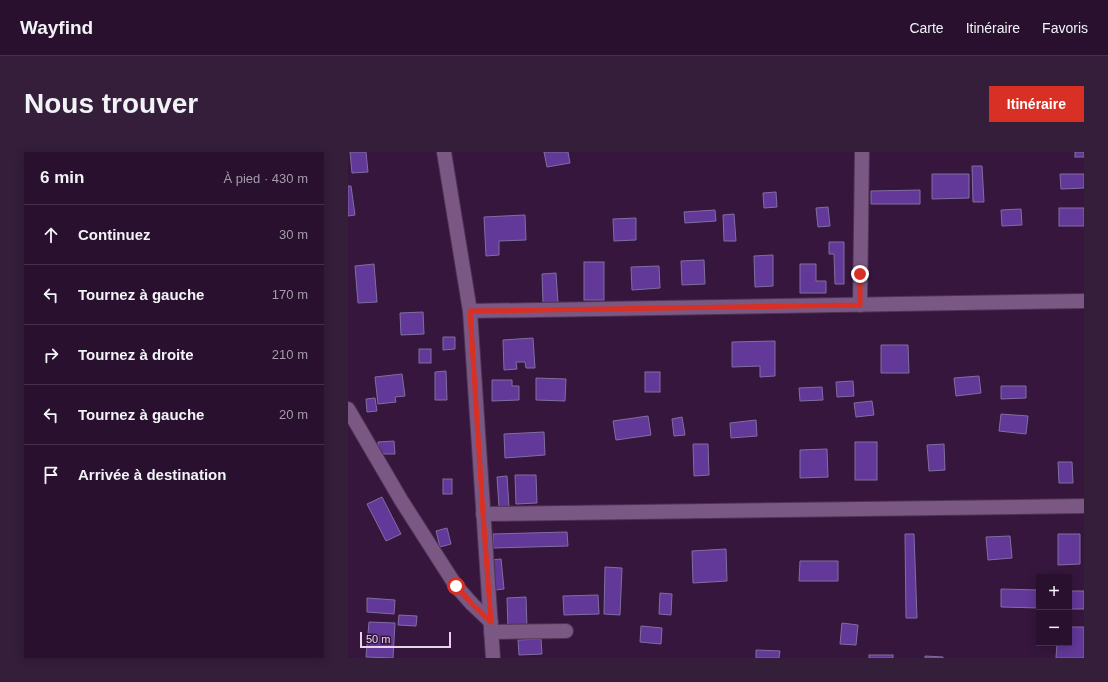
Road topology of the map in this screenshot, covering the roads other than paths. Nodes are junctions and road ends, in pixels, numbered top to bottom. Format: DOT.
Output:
graph roads {
  1 [pos="444,152"];
  2 [pos="862,152"];
  3 [pos="1084,301"];
  4 [pos="860,305"];
  5 [pos="470,311"];
  6 [pos="348,409"];
  7 [pos="1084,506"];
  8 [pos="483,514"];
  9 [pos="491,627"];
  10 [pos="566,631"];
  11 [pos="493,658"];
  1 -- 5 [label="street"];
  2 -- 4 [label="street"];
  3 -- 4 [label="street"];
  4 -- 5 [label="street"];
  5 -- 8 [label="street"];
  6 -- 9 [label="street"];
  7 -- 8 [label="street"];
  8 -- 9 [label="street"];
  9 -- 10 [label="street"];
  9 -- 11 [label="street"];
}
